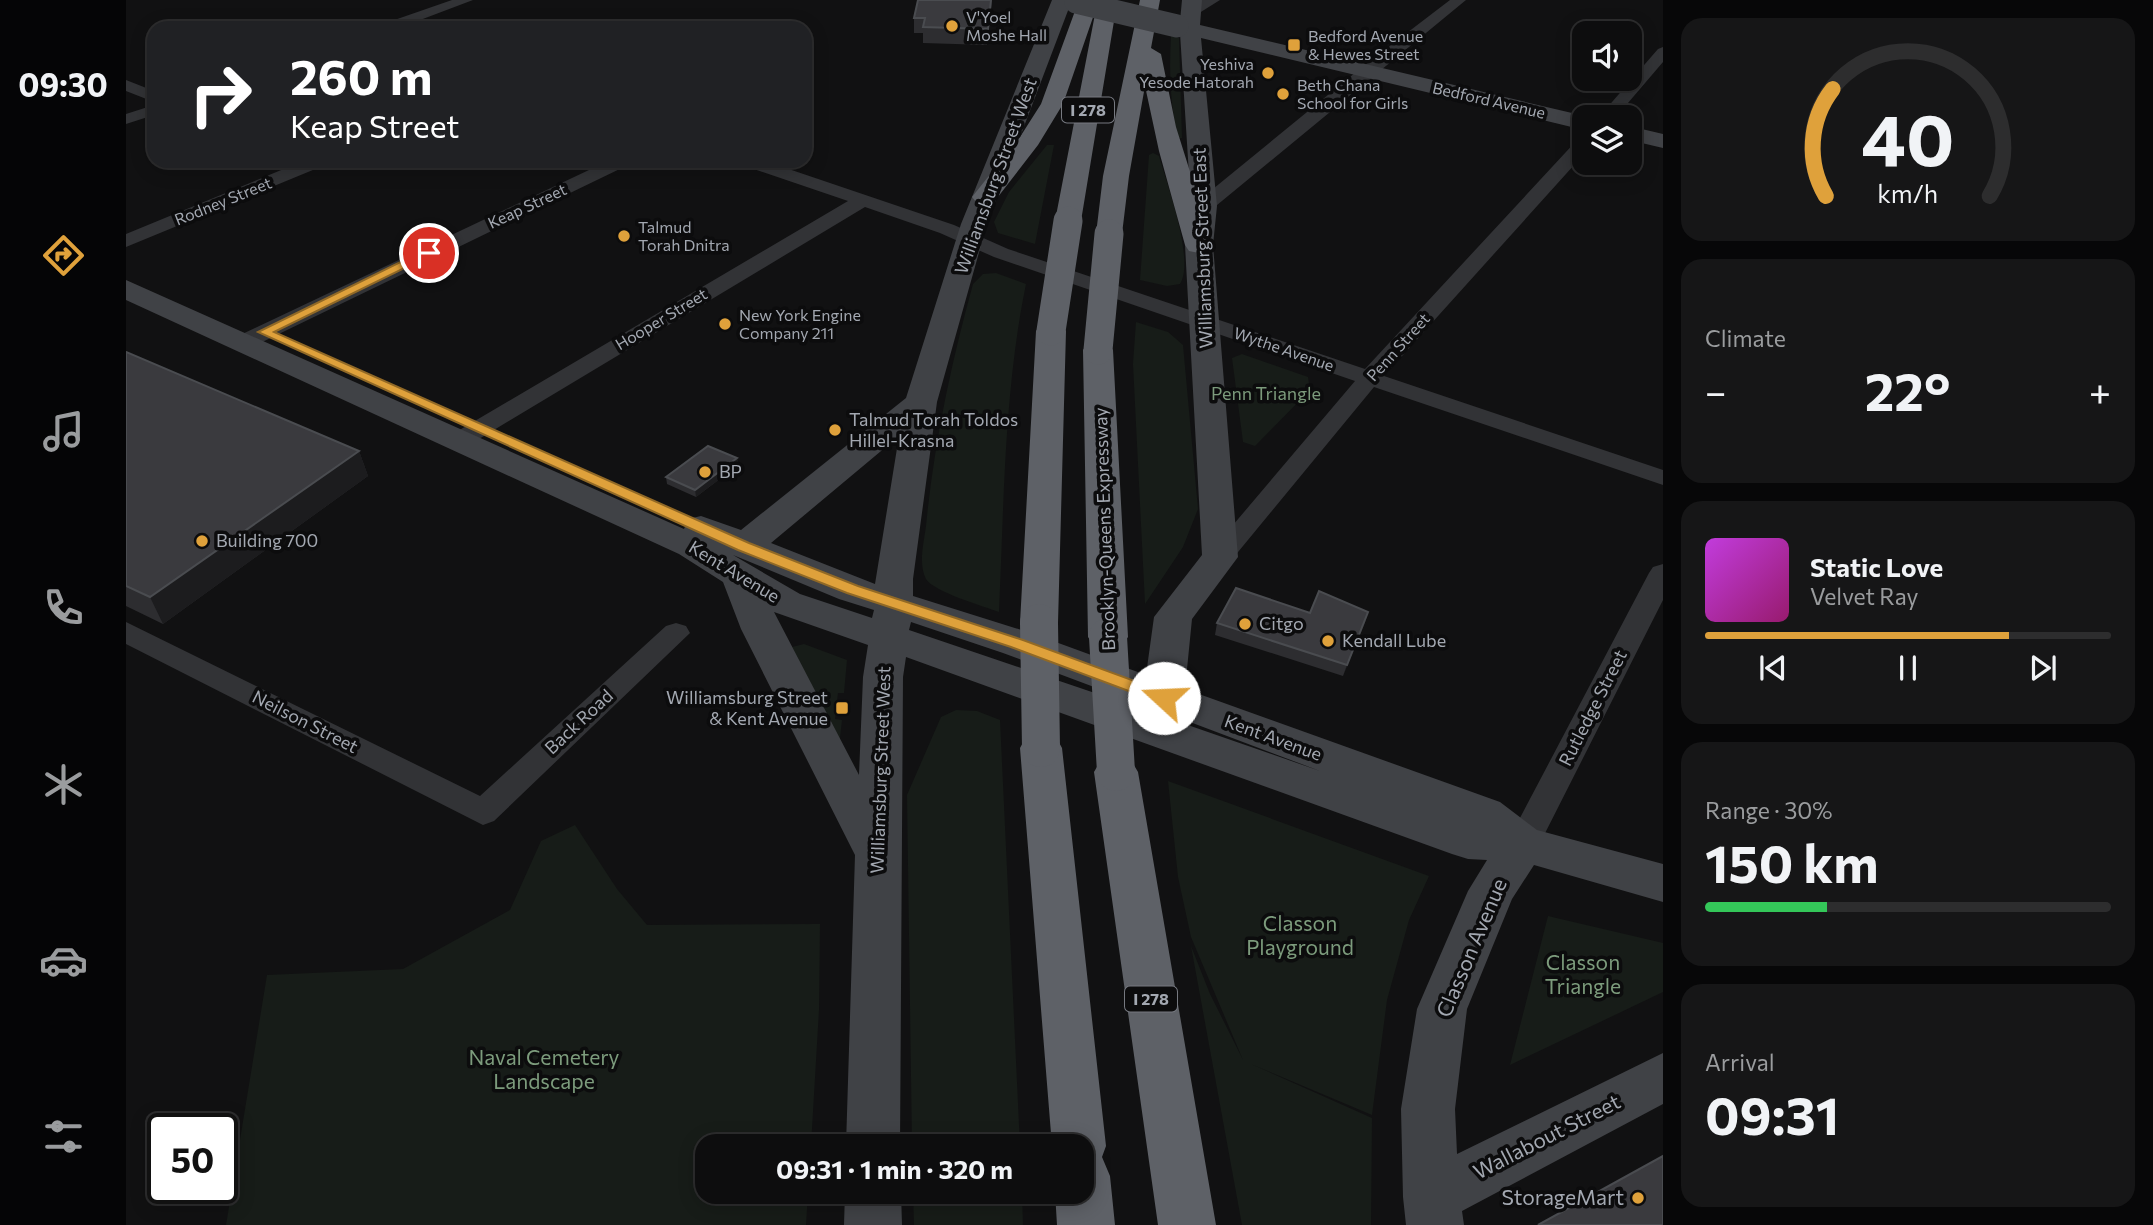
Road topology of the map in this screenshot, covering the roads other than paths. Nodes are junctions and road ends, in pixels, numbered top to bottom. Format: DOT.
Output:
graph roads {
  1 [pos="466,0"];
  2 [pos="1074,0"];
  3 [pos="1107,0"];
  4 [pos="1150,0"];
  5 [pos="1213,0"];
  6 [pos="1459,0"];
  7 [pos="1188,17"];
  8 [pos="405,21"];
  9 [pos="1146,29"];
  10 [pos="1663,52"];
  11 [pos="1367,71"];
  12 [pos="126,85"];
  13 [pos="147,94"];
  14 [pos="1617,105"];
  15 [pos="147,112"];
  16 [pos="1572,119"];
  17 [pos="126,120"];
  18 [pos="1642,136"];
  19 [pos="1663,141"];
  20 [pos="1572,156"];
  21 [pos="302,168"];
  22 [pos="607,168"];
  23 [pos="769,168"];
  24 [pos="985,197"];
  25 [pos="864,200"];
  26 [pos="1204,206"];
  27 [pos="970,239"];
  28 [pos="126,241"];
  29 [pos="1199,245"];
  30 [pos="126,271"];
  31 [pos="126,289"];
  32 [pos="1205,321"];
  33 [pos="254,337"];
  34 [pos="1368,379"];
  35 [pos="921,402"];
  36 [pos="470,434"];
  37 [pos="1663,478"];
  38 [pos="1220,557"];
  39 [pos="742,561"];
  40 [pos="1663,573"];
  41 [pos="892,620"];
  42 [pos="126,632"];
  43 [pos="676,633"];
  44 [pos="1162,715"];
  45 [pos="483,812"];
  46 [pos="1524,844"];
  47 [pos="877,854"];
  48 [pos="1663,883"];
  49 [pos="1663,1077"];
  50 [pos="873,1134"];
  51 [pos="1078,1134"];
  52 [pos="873,1204"];
  53 [pos="1085,1204"];
  54 [pos="1433,1211"];
  55 [pos="873,1225"];
  56 [pos="1087,1225"];
  57 [pos="1187,1225"];
  1 -- 8 [label="street"];
  2 -- 7 [label="main road, Bedford Avenue, bridge"];
  2 -- 24 [label="highway"];
  3 -- 51 [label="highway, I 278, bridge"];
  4 -- 9 [label="highway, Brooklyn-Queens Expressway / I 278"];
  5 -- 7 [label="street"];
  6 -- 11 [label="street"];
  7 -- 11 [label="main road, Bedford Avenue"];
  7 -- 26 [label="main road, Williamsburg Street East"];
  9 -- 29 [label="highway"];
  9 -- 57 [label="highway, Brooklyn-Queens Expressway / I 278, bridge"];
  10 -- 14 [label="street"];
  11 -- 16 [label="main road, Bedford Avenue"];
  11 -- 26 [label="street"];
  12 -- 13 [label="street"];
  15 -- 17 [label="street"];
  18 -- 19 [label="main road"];
  20 -- 34 [label="street, Penn Street"];
  21 -- 28 [label="street, Rodney Street"];
  22 -- 33 [label="street, Keap Street"];
  23 -- 25 [label="street, Wythe Avenue"];
  24 -- 27 [label="main road, Williamsburg Street West"];
  25 -- 27 [label="street, Wythe Avenue"];
  25 -- 36 [label="street, Hooper Street"];
  26 -- 29 [label="main road, Williamsburg Street East"];
  27 -- 32 [label="street, Wythe Avenue"];
  27 -- 35 [label="main road, Williamsburg Street West"];
  29 -- 32 [label="main road, Williamsburg Street East"];
  30 -- 33 [label="main road, Kent Avenue"];
  31 -- 33 [label="main road, Kent Avenue"];
  32 -- 34 [label="street, Wythe Avenue"];
  32 -- 38 [label="main road, Williamsburg Street East"];
  33 -- 36 [label="main road, Kent Avenue"];
  34 -- 37 [label="street, Wythe Avenue"];
  34 -- 38 [label="street, Penn Street"];
  35 -- 39 [label="main road"];
  35 -- 41 [label="main road, Williamsburg Street West"];
  36 -- 39 [label="main road, Kent Avenue"];
  38 -- 44 [label="main road"];
  39 -- 41 [label="main road, Kent Avenue"];
  39 -- 47 [label="main road"];
  40 -- 46 [label="street, Rutledge Street"];
  41 -- 44 [label="main road, Kent Avenue"];
  41 -- 47 [label="main road, Williamsburg Street West"];
  42 -- 45 [label="street, Neilson Street"];
  43 -- 45 [label="street, Back Road"];
  44 -- 46 [label="main road, Kent Avenue"];
  46 -- 48 [label="main road, Kent Avenue"];
  46 -- 54 [label="main road, Classon Avenue"];
  47 -- 50 [label="main road, Williamsburg Street West"];
  49 -- 54 [label="main road, Wallabout Street"];
  52 -- 55 [label="main road"];
  53 -- 56 [label="highway"];
}
